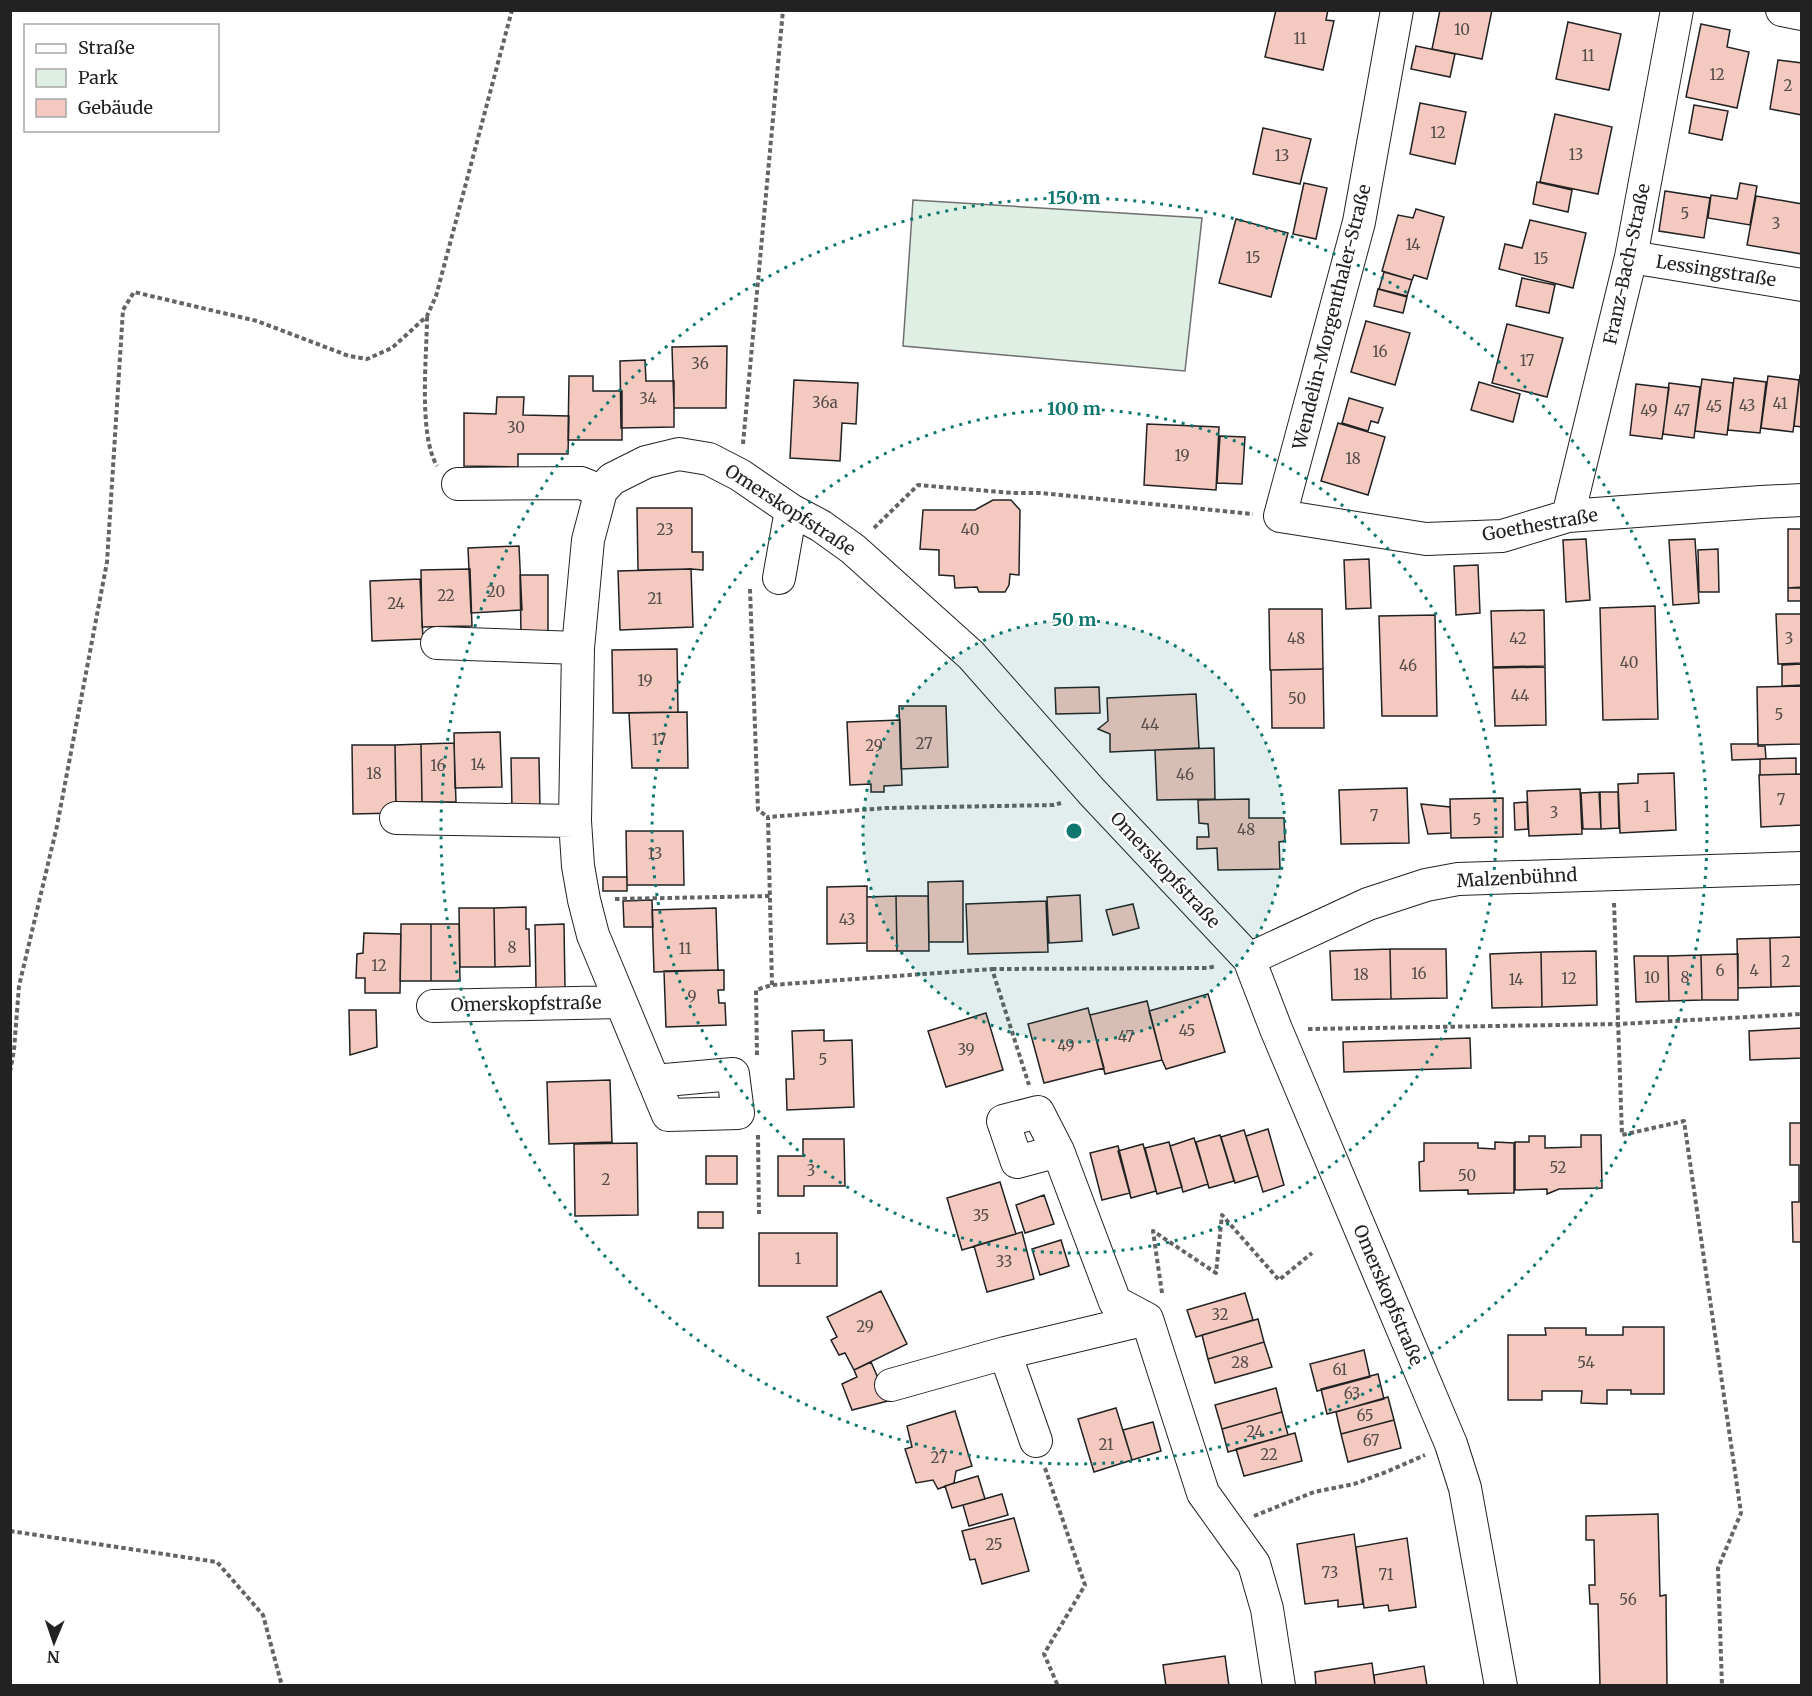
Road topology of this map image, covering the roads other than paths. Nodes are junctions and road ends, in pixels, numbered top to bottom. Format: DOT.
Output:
graph roads {
  1 [pos="1397,10"];
  2 [pos="1677,10"];
  3 [pos="1782,10"];
  4 [pos="1802,14"];
  5 [pos="1630,257"];
  6 [pos="1802,285"];
  7 [pos="458,484"];
  8 [pos="601,491"];
  9 [pos="1802,500"];
  10 [pos="791,510"];
  11 [pos="1280,516"];
  12 [pos="1568,516"];
  13 [pos="765,578"];
  14 [pos="437,643"];
  15 [pos="578,648"];
  16 [pos="396,818"];
  17 [pos="575,821"];
  18 [pos="1802,868"];
  19 [pos="1249,960"];
  20 [pos="620,1002"];
  21 [pos="433,1006"];
  22 [pos="654,1081"];
  23 [pos="1038,1112"];
  24 [pos="1147,1319"];
  25 [pos="1005,1353"];
  26 [pos="891,1385"];
  27 [pos="1036,1442"];
  28 [pos="1279,1686"];
  29 [pos="1501,1686"];
  1 -- 11 [label="street, Wendelin-Morgenthaler-Straße"];
  2 -- 5 [label="street, Franz-Bach-Straße"];
  3 -- 4 [label="street"];
  5 -- 6 [label="street, Lessingstraße"];
  5 -- 12 [label="street, Franz-Bach-Straße"];
  7 -- 8 [label="street"];
  8 -- 10 [label="street, Omerskopfstraße"];
  8 -- 15 [label="street, Omerskopfstraße"];
  9 -- 12 [label="street, Goethestraße"];
  10 -- 13 [label="street"];
  10 -- 19 [label="street, Omerskopfstraße"];
  11 -- 12 [label="street, Goethestraße"];
  14 -- 15 [label="street"];
  15 -- 17 [label="street, Omerskopfstraße"];
  16 -- 17 [label="street"];
  17 -- 20 [label="street, Omerskopfstraße"];
  18 -- 19 [label="street, Malzenbühnd"];
  19 -- 29 [label="street, Omerskopfstraße"];
  20 -- 21 [label="street, Omerskopfstraße"];
  20 -- 22 [label="street, Omerskopfstraße"];
  23 -- 24 [label="street"];
  24 -- 25 [label="street"];
  24 -- 28 [label="street"];
  25 -- 26 [label="street"];
  25 -- 27 [label="street"];
}
